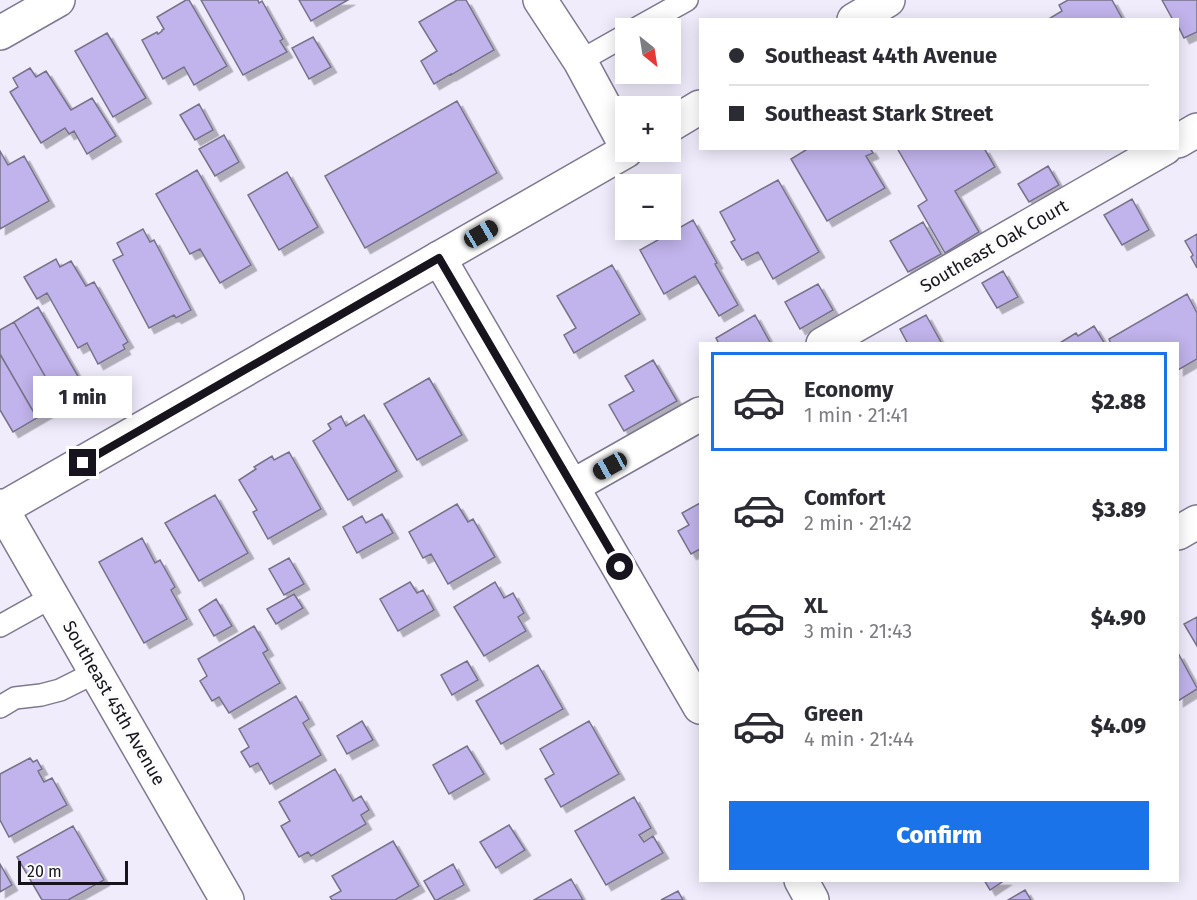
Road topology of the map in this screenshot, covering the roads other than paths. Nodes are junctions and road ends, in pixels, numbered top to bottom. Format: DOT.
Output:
graph roads {
  1 [pos="58,0"];
  2 [pos="541,0"];
  3 [pos="687,0"];
  4 [pos="888,0"];
  5 [pos="655,18"];
  6 [pos="857,18"];
  7 [pos="0,33"];
  8 [pos="615,41"];
  9 [pos="580,61"];
  10 [pos="699,108"];
  11 [pos="681,118"];
  12 [pos="615,127"];
  13 [pos="1197,130"];
  14 [pos="1179,140"];
  15 [pos="1162,150"];
  16 [pos="615,154"];
  17 [pos="439,258"];
  18 [pos="826,342"];
  19 [pos="699,415"];
  20 [pos="573,486"];
  21 [pos="1,508"];
  22 [pos="1197,522"];
  23 [pos="1179,532"];
  24 [pos="52,597"];
  25 [pos="0,626"];
  26 [pos="96,672"];
  27 [pos="699,705"];
  28 [pos="0,707"];
  29 [pos="802,882"];
  30 [pos="227,900"];
  31 [pos="812,900"];
  1 -- 7 [label="street"];
  2 -- 9 [label="street"];
  3 -- 5 [label="lane"];
  4 -- 6 [label="street"];
  8 -- 9 [label="lane"];
  9 -- 12 [label="street"];
  10 -- 11 [label="street"];
  13 -- 14 [label="street"];
  15 -- 18 [label="street, Southeast Oak Court"];
  16 -- 17 [label="street"];
  17 -- 20 [label="street"];
  17 -- 21 [label="street"];
  19 -- 20 [label="street"];
  20 -- 27 [label="street"];
  21 -- 24 [label="street, Southeast 45th Avenue"];
  22 -- 23 [label="street"];
  24 -- 25 [label="lane"];
  24 -- 26 [label="street, Southeast 45th Avenue"];
  26 -- 28 [label="lane"];
  26 -- 30 [label="street, Southeast 45th Avenue"];
  29 -- 31 [label="street"];
}
